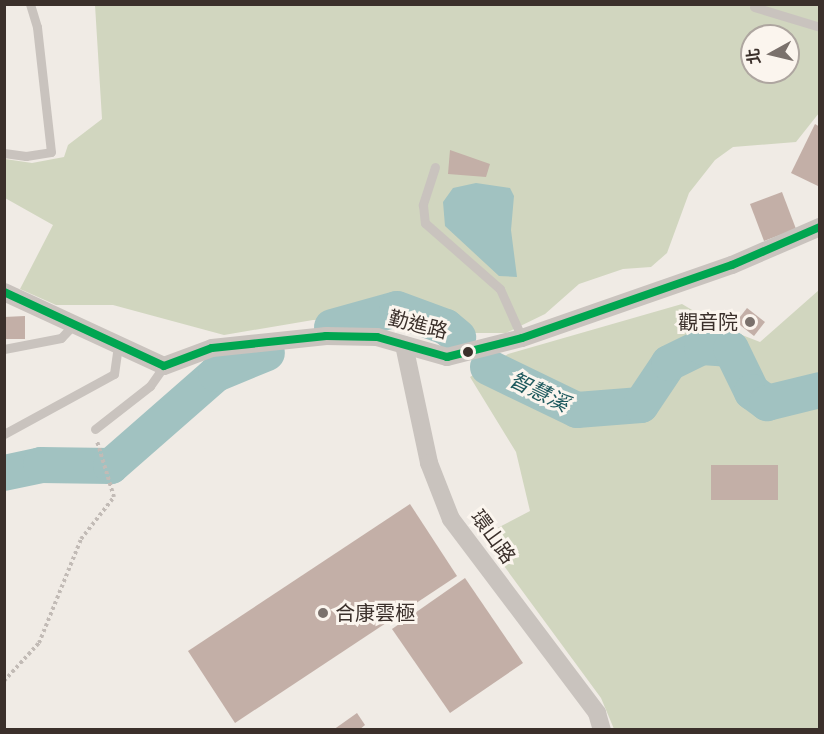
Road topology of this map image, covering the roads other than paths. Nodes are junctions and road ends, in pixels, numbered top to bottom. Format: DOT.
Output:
graph roads {
  1 [pos="30,4"];
  2 [pos="754,7"];
  3 [pos="819,27"];
  4 [pos="4,153"];
  5 [pos="435,167"];
  6 [pos="819,227"];
  7 [pos="4,292"];
  8 [pos="74,324"];
  9 [pos="522,338"];
  10 [pos="118,344"];
  11 [pos="404,345"];
  12 [pos="4,349"];
  13 [pos="164,366"];
  14 [pos="95,429"];
  15 [pos="4,434"];
  16 [pos="602,729"];
  1 -- 4 [label="lane"];
  2 -- 3 [label="lane"];
  5 -- 9 [label="lane"];
  6 -- 9 [label="street, 勤進路"];
  7 -- 8 [label="street"];
  8 -- 10 [label="street"];
  8 -- 12 [label="lane"];
  9 -- 11 [label="street, 勤進路"];
  10 -- 13 [label="street"];
  10 -- 15 [label="lane"];
  11 -- 13 [label="street, 勤進路"];
  11 -- 16 [label="street, 環山路"];
  13 -- 14 [label="lane"];
}
